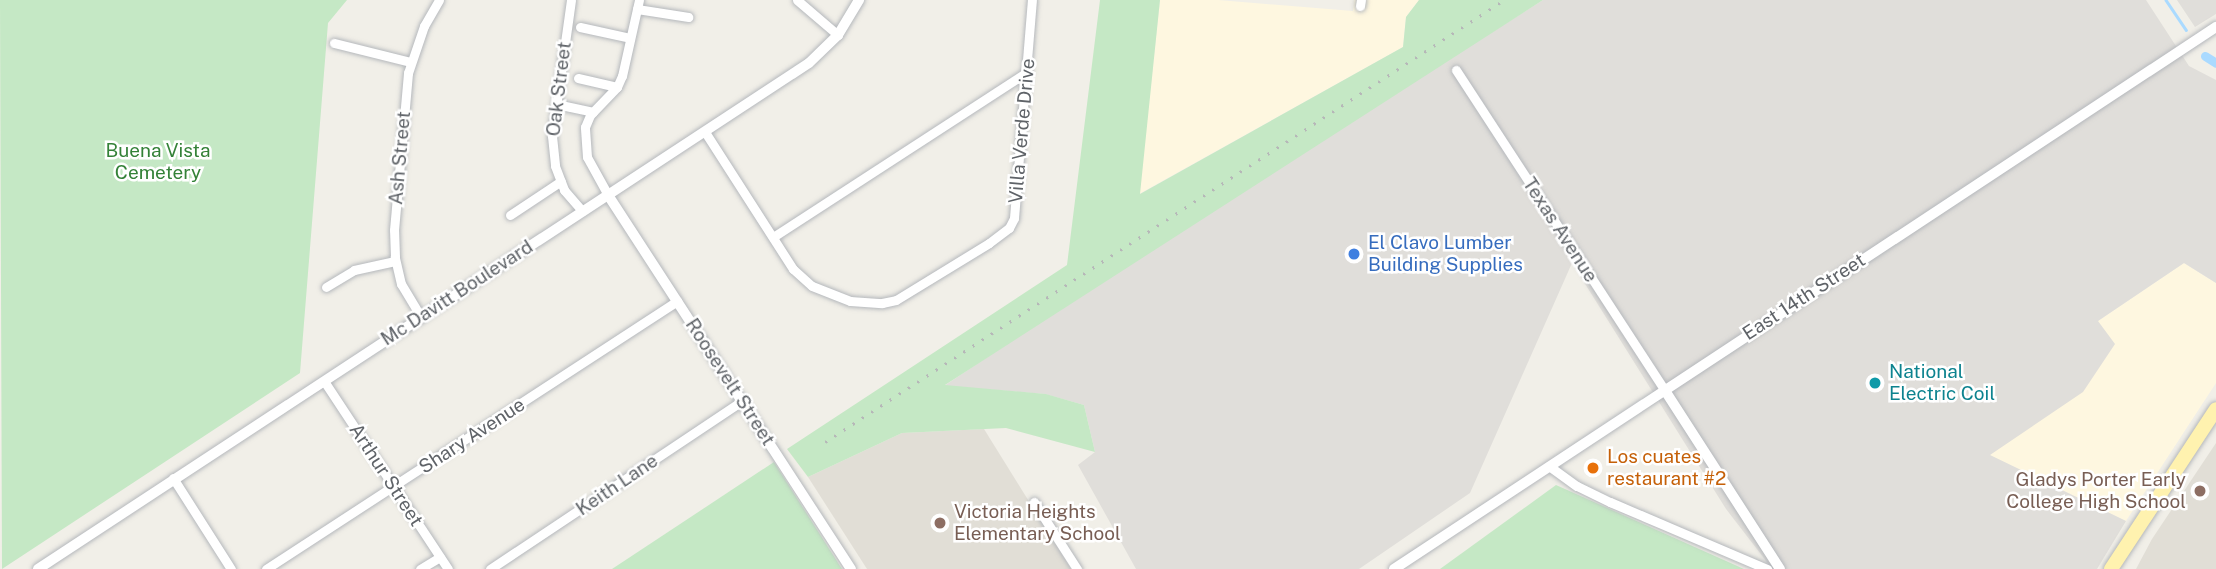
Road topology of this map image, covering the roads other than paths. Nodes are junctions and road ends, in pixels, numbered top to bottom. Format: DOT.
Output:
graph roads {
  1 [pos="439,0"];
  2 [pos="571,0"];
  3 [pos="797,0"];
  4 [pos="859,0"];
  5 [pos="1032,0"];
  6 [pos="638,5"];
  7 [pos="688,17"];
  8 [pos="579,27"];
  9 [pos="2216,27"];
  10 [pos="838,35"];
  11 [pos="630,38"];
  12 [pos="334,43"];
  13 [pos="411,62"];
  14 [pos="1456,70"];
  15 [pos="1027,72"];
  16 [pos="578,78"];
  17 [pos="617,87"];
  18 [pos="556,104"];
  19 [pos="593,112"];
  20 [pos="705,132"];
  21 [pos="561,181"];
  22 [pos="608,195"];
  23 [pos="582,211"];
  24 [pos="510,215"];
  25 [pos="773,237"];
  26 [pos="396,261"];
  27 [pos="326,287"];
  28 [pos="677,301"];
  29 [pos="421,317"];
  30 [pos="324,381"];
  31 [pos="1664,390"];
  32 [pos="743,400"];
  33 [pos="2216,409"];
  34 [pos="1549,466"];
  35 [pos="173,478"];
  36 [pos="395,487"];
  37 [pos="1034,502"];
  38 [pos="439,557"];
  39 [pos="38,569"];
  40 [pos="231,569"];
  41 [pos="266,569"];
  42 [pos="420,569"];
  43 [pos="448,569"];
  44 [pos="490,569"];
  45 [pos="852,569"];
  46 [pos="1077,569"];
  47 [pos="1394,569"];
  48 [pos="1767,569"];
  49 [pos="1780,569"];
  50 [pos="2111,569"];
  1 -- 13 [label="street, Ash Street"];
  2 -- 18 [label="street, Oak Street"];
  3 -- 10 [label="street"];
  4 -- 10 [label="street, Mc Davitt Boulevard"];
  5 -- 15 [label="street, Villa Verde Drive"];
  6 -- 7 [label="street"];
  6 -- 11 [label="street"];
  8 -- 11 [label="street"];
  9 -- 31 [label="street, East 14th Street"];
  10 -- 20 [label="street, Mc Davitt Boulevard"];
  11 -- 17 [label="street"];
  12 -- 13 [label="street"];
  13 -- 26 [label="street, Ash Street"];
  14 -- 31 [label="street, Texas Avenue"];
  15 -- 25 [label="street"];
  15 -- 25 [label="street, Villa Verde Drive"];
  16 -- 17 [label="street"];
  17 -- 19 [label="street"];
  18 -- 19 [label="street"];
  18 -- 21 [label="street, Oak Street"];
  19 -- 22 [label="street"];
  20 -- 22 [label="street, Mc Davitt Boulevard"];
  20 -- 25 [label="street, Villa Verde Drive"];
  21 -- 23 [label="street, Oak Street"];
  21 -- 24 [label="street"];
  22 -- 23 [label="street, Mc Davitt Boulevard"];
  22 -- 28 [label="street, Roosevelt Street"];
  23 -- 29 [label="street, Mc Davitt Boulevard"];
  26 -- 27 [label="street"];
  26 -- 29 [label="street, Ash Street"];
  28 -- 32 [label="street, Roosevelt Street"];
  28 -- 36 [label="street, Shary Avenue"];
  29 -- 30 [label="street, Mc Davitt Boulevard"];
  30 -- 35 [label="street, Mc Davitt Boulevard"];
  30 -- 36 [label="street, Arthur Street"];
  31 -- 34 [label="street, East 14th Street"];
  31 -- 49 [label="street"];
  32 -- 44 [label="street, Keith Lane"];
  32 -- 45 [label="street, Roosevelt Street"];
  33 -- 50 [label="main road"];
  34 -- 47 [label="street, East 14th Street"];
  34 -- 48 [label="street"];
  35 -- 39 [label="street, Mc Davitt Boulevard"];
  35 -- 40 [label="street"];
  36 -- 38 [label="street, Arthur Street"];
  36 -- 41 [label="street, Shary Avenue"];
  37 -- 46 [label="street"];
  38 -- 42 [label="street"];
  38 -- 43 [label="street, Arthur Street"];
}
